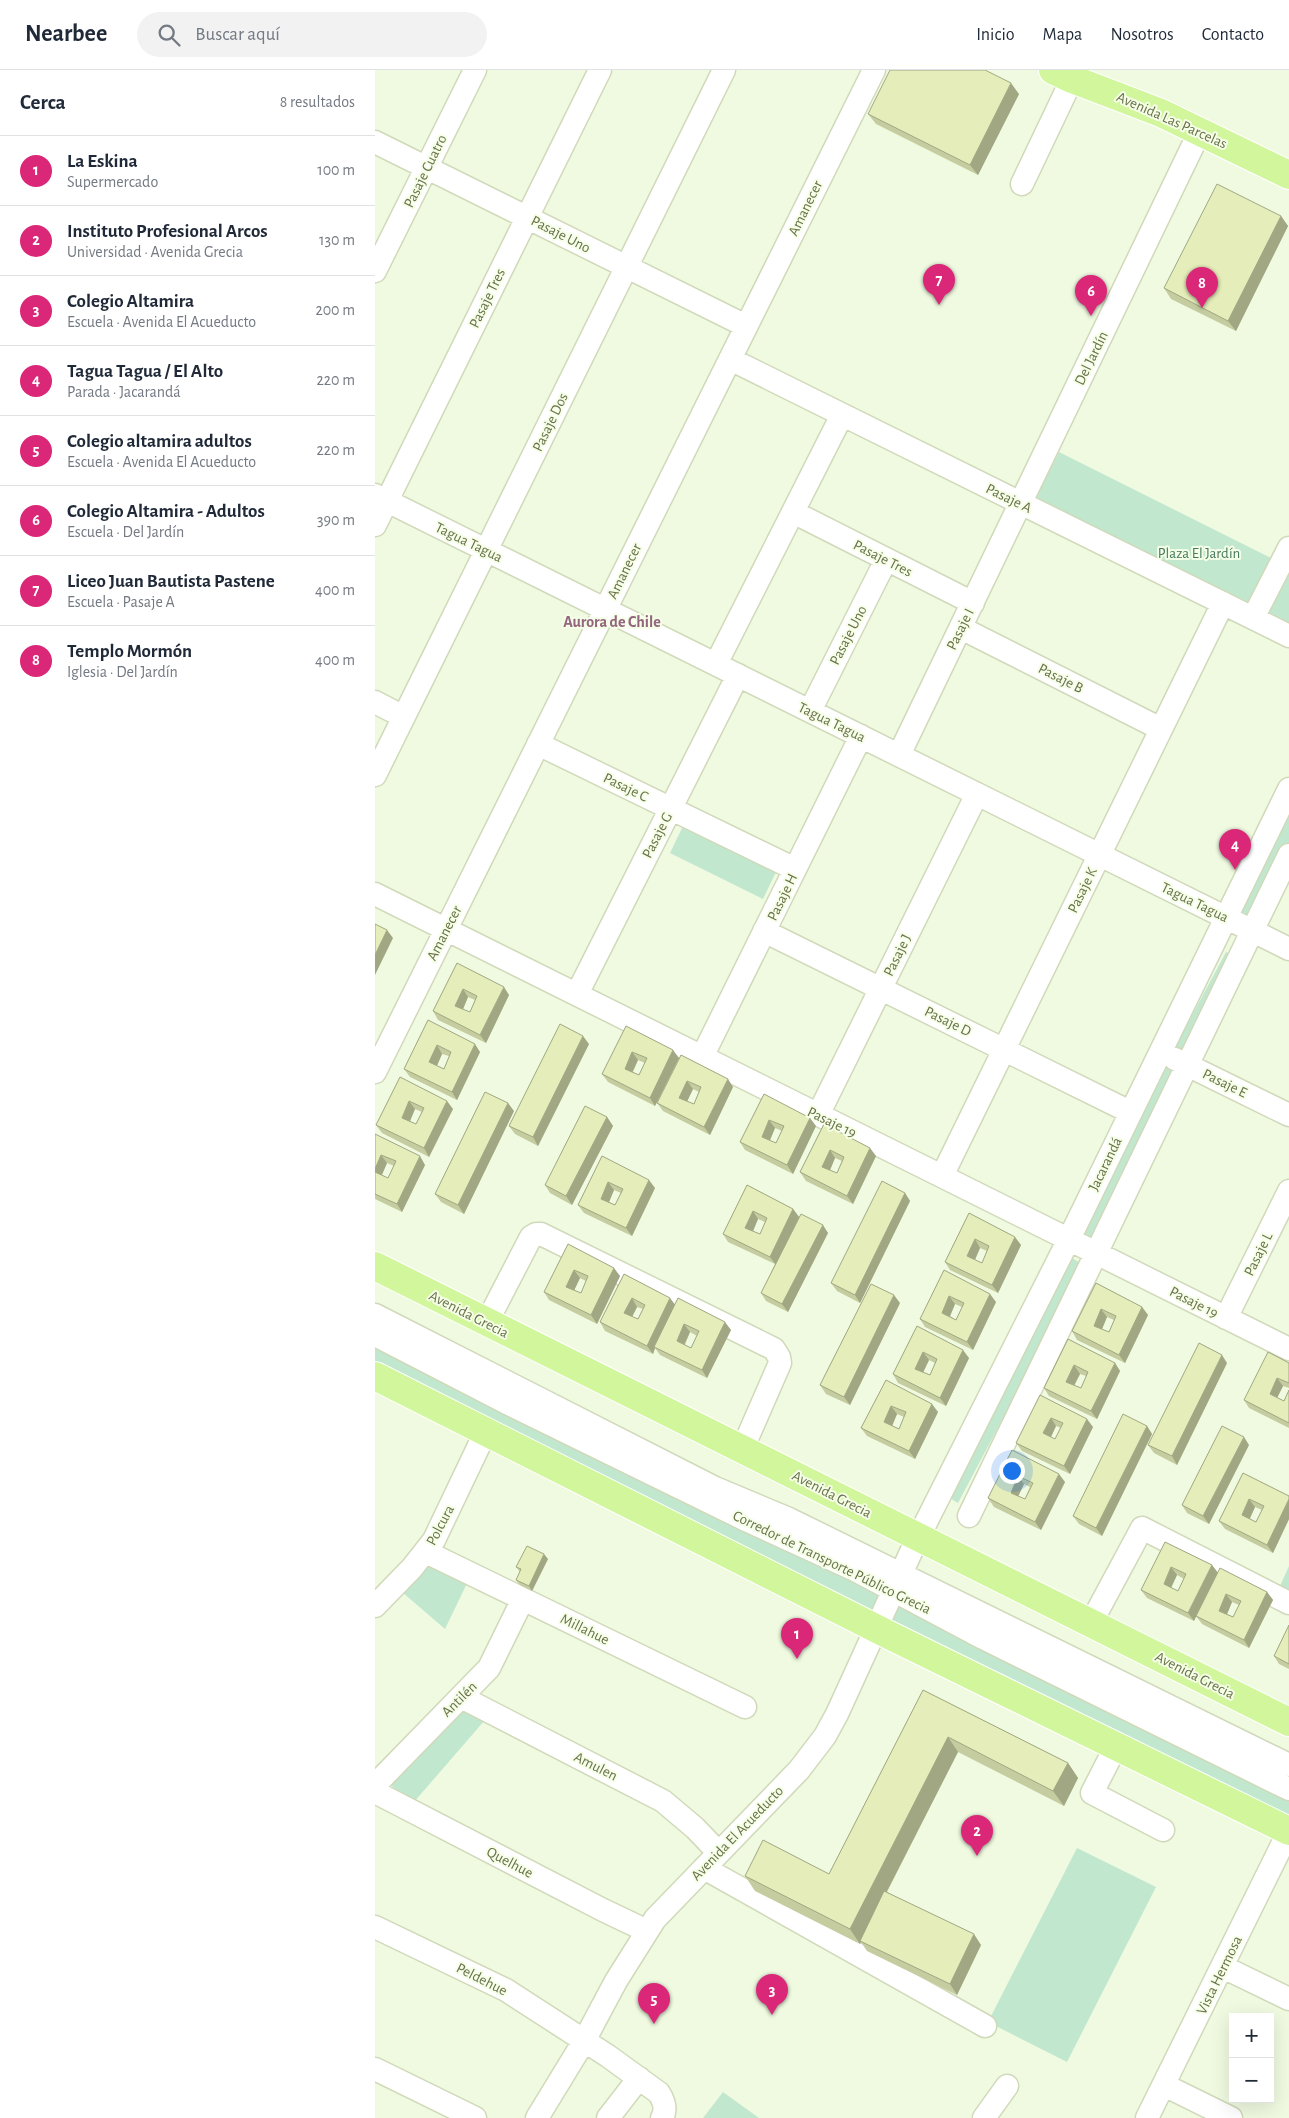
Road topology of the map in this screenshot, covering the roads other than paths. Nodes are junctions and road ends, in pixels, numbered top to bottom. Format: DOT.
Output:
graph roads {
  1 [pos="475,70"];
  2 [pos="600,70"];
  3 [pos="724,70"];
  4 [pos="874,70"];
  5 [pos="1063,75"];
  6 [pos="1200,131"];
  7 [pos="375,142"];
  8 [pos="427,168"];
  9 [pos="1289,175"];
  10 [pos="1022,184"];
  11 [pos="527,217"];
  12 [pos="627,267"];
  13 [pos="375,271"];
  14 [pos="746,326"];
  15 [pos="730,359"];
  16 [pos="842,415"];
  17 [pos="381,498"];
  18 [pos="1021,504"];
  19 [pos="793,512"];
  20 [pos="375,526"];
  21 [pos="1289,548"];
  22 [pos="486,550"];
  23 [pos="886,560"];
  24 [pos="973,603"];
  25 [pos="1223,603"];
  26 [pos="605,609"];
  27 [pos="1253,618"];
  28 [pos="961,628"];
  29 [pos="1289,636"];
  30 [pos="716,664"];
  31 [pos="738,675"];
  32 [pos="375,702"];
  33 [pos="810,711"];
  34 [pos="404,717"];
  35 [pos="1161,729"];
  36 [pos="861,736"];
  37 [pos="538,744"];
  38 [pos="899,755"];
  39 [pos="375,775"];
  40 [pos="1289,789"];
  41 [pos="977,794"];
  42 [pos="671,809"];
  43 [pos="1289,854"];
  44 [pos="1099,855"];
  45 [pos="795,870"];
  46 [pos="375,894"];
  47 [pos="1227,918"];
  48 [pos="447,928"];
  49 [pos="765,931"];
  50 [pos="1252,931"];
  51 [pos="1289,949"];
  52 [pos="881,988"];
  53 [pos="577,994"];
  54 [pos="1004,1049"];
  55 [pos="1160,1052"];
  56 [pos="702,1057"];
  57 [pos="1187,1065"];
  58 [pos="375,1072"];
  59 [pos="1131,1112"];
  60 [pos="818,1115"];
  61 [pos="1289,1115"];
  62 [pos="942,1176"];
  63 [pos="1289,1191"];
  64 [pos="1069,1239"];
  65 [pos="1095,1252"];
  66 [pos="375,1266"];
  67 [pos="375,1316"];
  68 [pos="1226,1318"];
  69 [pos="487,1322"];
  70 [pos="375,1335"];
  71 [pos="1289,1348"];
  72 [pos="375,1376"];
  73 [pos="486,1431"];
  74 [pos="742,1450"];
  75 [pos="969,1516"];
  76 [pos="918,1538"];
  77 [pos="426,1552"];
  78 [pos="897,1582"];
  79 [pos="523,1599"];
  80 [pos="1289,1604"];
  81 [pos="375,1606"];
  82 [pos="1091,1623"];
  83 [pos="876,1628"];
  84 [pos="461,1697"];
  85 [pos="745,1707"];
  86 [pos="1289,1722"];
  87 [pos="1116,1746"];
  88 [pos="1289,1765"];
  89 [pos="375,1785"];
  90 [pos="1289,1789"];
  91 [pos="375,1792"];
  92 [pos="1163,1830"];
  93 [pos="1289,1831"];
  94 [pos="711,1860"];
  95 [pos="375,1927"];
  96 [pos="647,1931"];
  97 [pos="1223,1967"];
  98 [pos="1289,1999"];
  99 [pos="985,2026"];
  100 [pos="584,2040"];
  101 [pos="375,2069"];
  102 [pos="639,2078"];
  103 [pos="1164,2085"];
  104 [pos="1007,2086"];
  105 [pos="475,2118"];
  106 [pos="537,2118"];
  107 [pos="607,2118"];
  108 [pos="662,2118"];
  109 [pos="983,2118"];
  110 [pos="1147,2118"];
  111 [pos="1231,2118"];
  1 -- 8 [label="street, Pasaje Cuatro"];
  2 -- 11 [label="street, Pasaje Tres"];
  3 -- 12 [label="street, Pasaje Dos"];
  4 -- 14 [label="street, Amanecer"];
  5 -- 6 [label="main road, Avenida Las Parcelas"];
  5 -- 10 [label="street"];
  6 -- 9 [label="main road, Avenida Las Parcelas"];
  6 -- 18 [label="street, Del Jardín"];
  7 -- 8 [label="street, Pasaje Uno"];
  8 -- 11 [label="street, Pasaje Uno"];
  8 -- 13 [label="street, Pasaje Cuatro"];
  11 -- 12 [label="street, Pasaje Uno"];
  11 -- 17 [label="street, Pasaje Tres"];
  12 -- 14 [label="street, Pasaje Uno"];
  12 -- 22 [label="street, Pasaje Dos"];
  14 -- 15 [label="street, Amanecer"];
  15 -- 16 [label="street, Pasaje A"];
  15 -- 26 [label="street, Amanecer"];
  16 -- 18 [label="street, Pasaje A"];
  16 -- 19 [label="street"];
  17 -- 20 [label="street, Pasaje Tres"];
  17 -- 22 [label="street, Tagua Tagua"];
  18 -- 24 [label="street, Pasaje I"];
  18 -- 25 [label="street, Pasaje A"];
  19 -- 23 [label="street, Pasaje Tres"];
  19 -- 30 [label="street"];
  21 -- 27 [label="street"];
  22 -- 26 [label="street, Tagua Tagua"];
  22 -- 34 [label="street, Pasaje Dos"];
  23 -- 24 [label="street, Pasaje Tres"];
  23 -- 33 [label="street, Pasaje Uno"];
  24 -- 28 [label="street, Pasaje I"];
  25 -- 27 [label="street, Pasaje A"];
  25 -- 35 [label="street, Pasaje K"];
  26 -- 30 [label="street, Tagua Tagua"];
  26 -- 37 [label="street, Amanecer"];
  27 -- 29 [label="street, Pasaje A"];
  28 -- 35 [label="street, Pasaje B"];
  28 -- 38 [label="street, Pasaje I"];
  30 -- 31 [label="street, Tagua Tagua"];
  31 -- 33 [label="street, Tagua Tagua"];
  31 -- 42 [label="street, Pasaje G"];
  32 -- 34 [label="street"];
  33 -- 36 [label="street, Tagua Tagua"];
  34 -- 39 [label="street, Pasaje Dos"];
  35 -- 44 [label="street, Pasaje K"];
  36 -- 38 [label="street, Tagua Tagua"];
  36 -- 45 [label="street, Pasaje H"];
  37 -- 42 [label="street, Pasaje C"];
  37 -- 48 [label="street, Amanecer"];
  38 -- 41 [label="street, Tagua Tagua"];
  40 -- 47 [label="street, Jacarandá"];
  41 -- 44 [label="street, Tagua Tagua"];
  41 -- 52 [label="street, Pasaje J"];
  42 -- 45 [label="street, Pasaje C"];
  42 -- 53 [label="street, Pasaje G"];
  43 -- 50 [label="street"];
  44 -- 47 [label="street, Tagua Tagua"];
  44 -- 54 [label="street, Pasaje K"];
  45 -- 49 [label="street, Pasaje H"];
  46 -- 48 [label="street, Pasaje 19"];
  47 -- 50 [label="street, Tagua Tagua"];
  47 -- 55 [label="street, Jacarandá"];
  48 -- 53 [label="street, Pasaje 19"];
  48 -- 58 [label="street, Amanecer"];
  49 -- 52 [label="street, Pasaje D"];
  49 -- 56 [label="street, Pasaje H"];
  50 -- 51 [label="street, Tagua Tagua"];
  50 -- 57 [label="street"];
  52 -- 54 [label="street, Pasaje D"];
  52 -- 60 [label="street, Pasaje J"];
  53 -- 56 [label="street, Pasaje 19"];
  54 -- 59 [label="street, Pasaje D"];
  54 -- 62 [label="street, Pasaje K"];
  55 -- 57 [label="street, Pasaje E"];
  55 -- 59 [label="street, Jacarandá"];
  56 -- 60 [label="street, Pasaje 19"];
  57 -- 61 [label="street, Pasaje E"];
  57 -- 65 [label="street"];
  59 -- 64 [label="street, Jacarandá"];
  60 -- 62 [label="street, Pasaje 19"];
  62 -- 64 [label="street, Pasaje 19"];
  63 -- 68 [label="street, Pasaje L"];
  64 -- 65 [label="street, Pasaje 19"];
  64 -- 76 [label="street, Jacarandá"];
  65 -- 68 [label="street, Pasaje 19"];
  65 -- 75 [label="street"];
  66 -- 69 [label="main road, Avenida Grecia"];
  67 -- 78 [label="street, Corredor de Transporte Público Grecia"];
  68 -- 71 [label="street, Pasaje 19"];
  69 -- 74 [label="main road, Avenida Grecia"];
  69 -- 74 [label="street"];
  70 -- 78 [label="street, Corredor de Transporte Público Grecia"];
  72 -- 73 [label="main road"];
  73 -- 77 [label="street, Polcura"];
  73 -- 83 [label="main road"];
  74 -- 76 [label="main road, Avenida Grecia"];
  76 -- 78 [label="street, Avenida El Acueducto"];
  76 -- 82 [label="main road, Avenida Grecia"];
  77 -- 79 [label="street, Millahue"];
  77 -- 81 [label="street, Polcura"];
  78 -- 83 [label="street, Avenida El Acueducto"];
  78 -- 88 [label="street, Corredor de Transporte Público Grecia"];
  78 -- 90 [label="street, Corredor de Transporte Público Grecia"];
  79 -- 84 [label="street, Antilén"];
  79 -- 85 [label="street, Millahue"];
  80 -- 82 [label="street"];
  82 -- 86 [label="main road, Avenida Grecia"];
  83 -- 87 [label="main road"];
  83 -- 94 [label="street, Avenida El Acueducto"];
  84 -- 89 [label="street, Antilén"];
  84 -- 94 [label="street, Amulen"];
  87 -- 92 [label="street"];
  87 -- 93 [label="main road"];
  91 -- 96 [label="street, Quelhue"];
  93 -- 97 [label="street, Vista Hermosa"];
  94 -- 96 [label="street, Avenida El Acueducto"];
  94 -- 99 [label="street, Amulen"];
  95 -- 100 [label="street, Peldehue"];
  96 -- 100 [label="street, Avenida El Acueducto"];
  97 -- 98 [label="street"];
  97 -- 103 [label="street, Vista Hermosa"];
  100 -- 102 [label="street, Peldehue"];
  100 -- 106 [label="street, Avenida El Acueducto"];
  101 -- 105 [label="street"];
  102 -- 107 [label="street"];
  102 -- 108 [label="street, Peldehue"];
  103 -- 110 [label="street, Vista Hermosa"];
  103 -- 111 [label="street"];
  104 -- 109 [label="street"];
}
